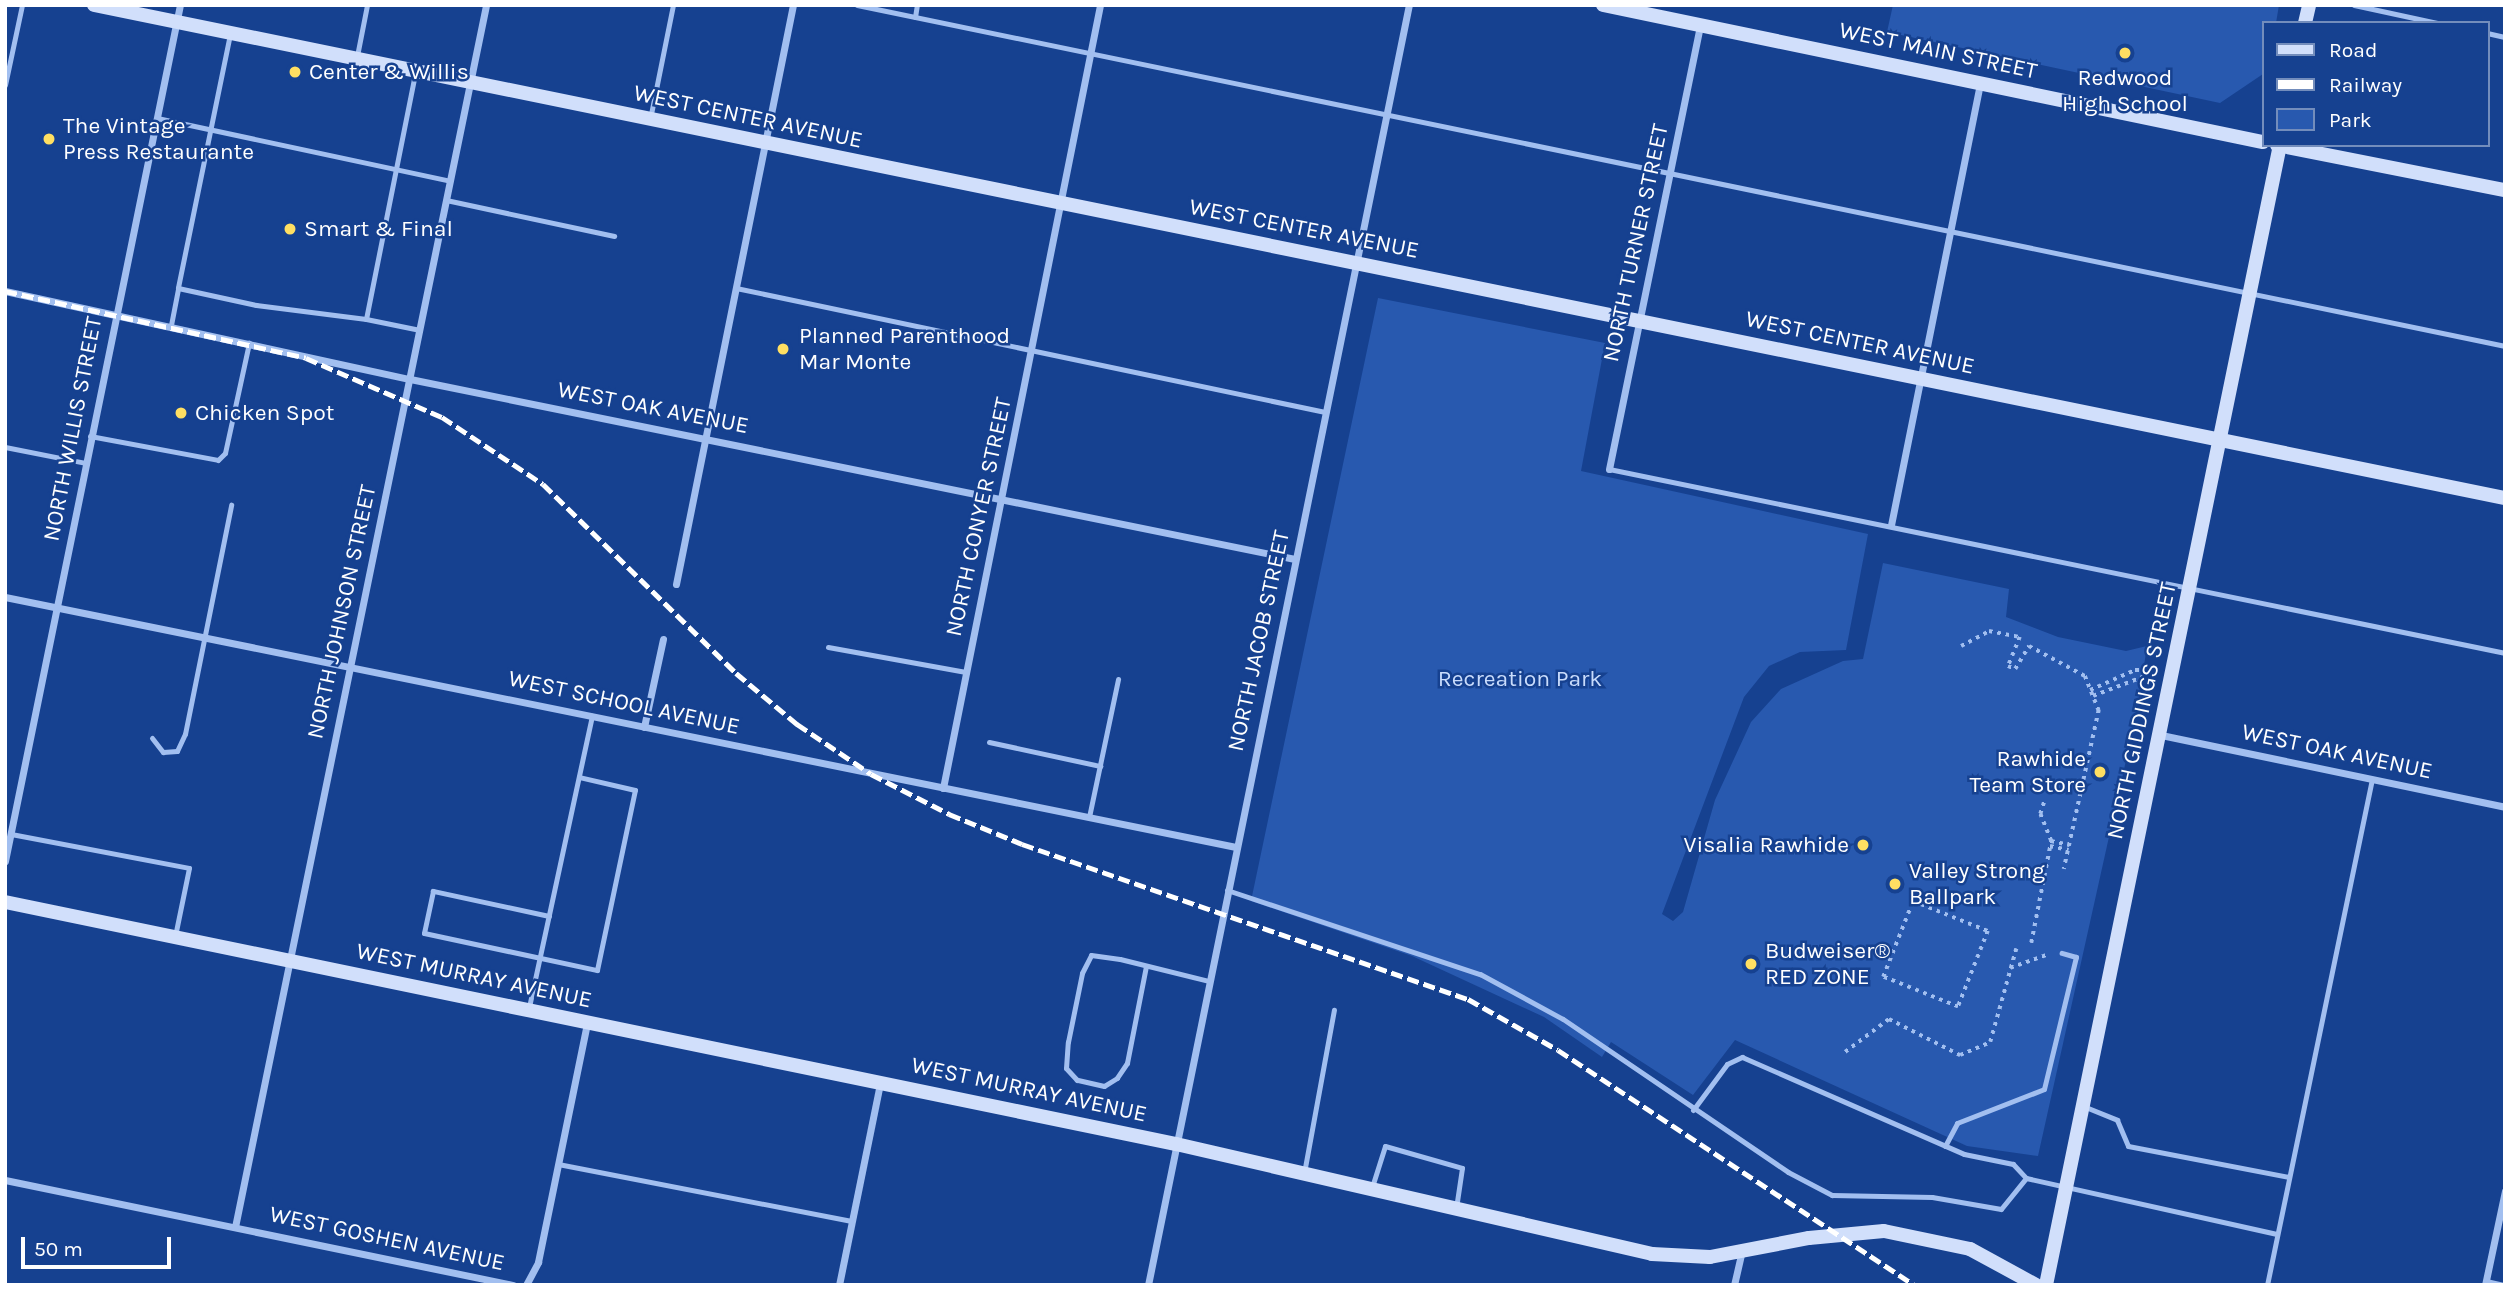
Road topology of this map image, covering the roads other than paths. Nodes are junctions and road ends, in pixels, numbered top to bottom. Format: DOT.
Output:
graph roads {
  1 [pos="22,5"];
  2 [pos="94,5"];
  3 [pos="180,5"];
  4 [pos="367,5"];
  5 [pos="486,5"];
  6 [pos="673,5"];
  7 [pos="793,5"];
  8 [pos="857,5"];
  9 [pos="917,5"];
  10 [pos="1100,5"];
  11 [pos="1409,5"];
  12 [pos="1604,5"];
  13 [pos="2354,5"];
  14 [pos="915,17"];
  15 [pos="2428,21"];
  16 [pos="177,22"];
  17 [pos="1700,25"];
  18 [pos="230,33"];
  19 [pos="1090,53"];
  20 [pos="356,59"];
  21 [pos="415,71"];
  22 [pos="470,83"];
  23 [pos="1980,83"];
  24 [pos="5,85"];
  25 [pos="1385,115"];
  26 [pos="157,118"];
  27 [pos="650,119"];
  28 [pos="210,129"];
  29 [pos="2262,142"];
  30 [pos="766,144"];
  31 [pos="2279,147"];
  32 [pos="2289,147"];
  33 [pos="397,169"];
  34 [pos="1669,173"];
  35 [pos="450,181"];
  36 [pos="2505,190"];
  37 [pos="446,200"];
  38 [pos="1061,205"];
  39 [pos="1950,231"];
  40 [pos="614,236"];
  41 [pos="1356,261"];
  42 [pos="178,288"];
  43 [pos="736,288"];
  44 [pos="5,291"];
  45 [pos="2249,292"];
  46 [pos="115,314"];
  47 [pos="366,319"];
  48 [pos="1639,321"];
  49 [pos="171,325"];
  50 [pos="420,330"];
  51 [pos="250,342"];
  52 [pos="2505,346"];
  53 [pos="1032,351"];
  54 [pos="1920,378"];
  55 [pos="410,379"];
  56 [pos="1325,412"];
  57 [pos="90,436"];
  58 [pos="707,438"];
  59 [pos="2218,439"];
  60 [pos="5,447"];
  61 [pos="86,463"];
  62 [pos="1609,469"];
  63 [pos="2505,498"];
  64 [pos="1002,499"];
  65 [pos="231,505"];
  66 [pos="1891,525"];
  67 [pos="1295,559"];
  68 [pos="676,584"];
  69 [pos="2191,588"];
  70 [pos="5,597"];
  71 [pos="58,607"];
  72 [pos="204,637"];
  73 [pos="663,639"];
  74 [pos="828,647"];
  75 [pos="2505,653"];
  76 [pos="350,667"];
  77 [pos="966,672"];
  78 [pos="1118,679"];
  79 [pos="592,716"];
  80 [pos="644,727"];
  81 [pos="2161,735"];
  82 [pos="152,738"];
  83 [pos="989,742"];
  84 [pos="1100,766"];
  85 [pos="579,777"];
  86 [pos="2372,779"];
  87 [pos="943,788"];
  88 [pos="2505,807"];
  89 [pos="1089,817"];
  90 [pos="11,834"];
  91 [pos="1236,847"];
  92 [pos="5,861"];
  93 [pos="1227,890"];
  94 [pos="5,902"];
  95 [pos="549,916"];
  96 [pos="175,936"];
  97 [pos="2062,953"];
  98 [pos="540,957"];
  99 [pos="291,960"];
  100 [pos="1146,966"];
  101 [pos="1209,981"];
  102 [pos="528,1010"];
  103 [pos="1334,1010"];
  104 [pos="587,1023"];
  105 [pos="880,1083"];
  106 [pos="2083,1106"];
  107 [pos="1693,1110"];
  108 [pos="1176,1144"];
  109 [pos="1945,1146"];
  110 [pos="558,1164"];
  111 [pos="1304,1173"];
  112 [pos="2289,1177"];
  113 [pos="2026,1178"];
  114 [pos="5,1180"];
  115 [pos="1372,1188"];
  116 [pos="2066,1190"];
  117 [pos="2505,1191"];
  118 [pos="1456,1208"];
  119 [pos="852,1221"];
  120 [pos="235,1227"];
  121 [pos="2277,1234"];
  122 [pos="1741,1254"];
  123 [pos="2485,1283"];
  124 [pos="513,1285"];
  125 [pos="526,1285"];
  126 [pos="839,1285"];
  127 [pos="1148,1285"];
  128 [pos="1734,1285"];
  129 [pos="2036,1285"];
  130 [pos="2046,1285"];
  131 [pos="2267,1285"];
  132 [pos="2504,1285"];
  1 -- 24 [label="lane"];
  2 -- 16 [label="street, WEST CENTER AVENUE"];
  3 -- 16 [label="street, NORTH WILLIS STREET"];
  4 -- 20 [label="lane"];
  5 -- 22 [label="street, NORTH JOHNSON STREET"];
  6 -- 27 [label="lane"];
  7 -- 30 [label="street"];
  8 -- 14 [label="lane"];
  9 -- 14 [label="lane"];
  10 -- 19 [label="street, NORTH CONYER STREET"];
  11 -- 25 [label="street, NORTH JACOB STREET"];
  12 -- 17 [label="street, WEST MAIN STREET"];
  13 -- 15 [label="lane"];
  14 -- 19 [label="lane"];
  16 -- 18 [label="street, WEST CENTER AVENUE"];
  16 -- 26 [label="street, NORTH WILLIS STREET"];
  17 -- 23 [label="street, WEST MAIN STREET"];
  17 -- 34 [label="street, NORTH TURNER STREET"];
  18 -- 20 [label="street, WEST CENTER AVENUE"];
  18 -- 28 [label="lane"];
  19 -- 25 [label="lane"];
  19 -- 38 [label="street, NORTH CONYER STREET"];
  20 -- 21 [label="street, WEST CENTER AVENUE"];
  21 -- 22 [label="street, WEST CENTER AVENUE"];
  21 -- 33 [label="lane"];
  22 -- 27 [label="street, WEST CENTER AVENUE"];
  22 -- 35 [label="street, NORTH JOHNSON STREET"];
  23 -- 29 [label="street, WEST MAIN STREET"];
  23 -- 39 [label="street"];
  25 -- 34 [label="lane"];
  25 -- 41 [label="street, NORTH JACOB STREET"];
  26 -- 28 [label="lane"];
  26 -- 46 [label="street, NORTH WILLIS STREET"];
  27 -- 30 [label="street, WEST CENTER AVENUE"];
  28 -- 33 [label="lane"];
  28 -- 42 [label="lane"];
  30 -- 38 [label="street, WEST CENTER AVENUE"];
  30 -- 43 [label="street"];
  31 -- 45 [label="street, NORTH GIDDINGS STREET"];
  32 -- 36 [label="street"];
  33 -- 35 [label="lane"];
  33 -- 47 [label="lane"];
  34 -- 39 [label="lane"];
  34 -- 48 [label="street, NORTH TURNER STREET"];
  35 -- 37 [label="street, NORTH JOHNSON STREET"];
  37 -- 40 [label="lane"];
  37 -- 50 [label="street, NORTH JOHNSON STREET"];
  38 -- 41 [label="street, WEST CENTER AVENUE"];
  38 -- 53 [label="street, NORTH CONYER STREET"];
  39 -- 45 [label="lane"];
  39 -- 54 [label="street"];
  41 -- 48 [label="street, WEST CENTER AVENUE"];
  41 -- 56 [label="street, NORTH JACOB STREET"];
  42 -- 47 [label="lane"];
  42 -- 49 [label="lane"];
  43 -- 53 [label="lane"];
  43 -- 58 [label="street"];
  44 -- 46 [label="street, WEST OAK AVENUE"];
  45 -- 52 [label="lane"];
  45 -- 59 [label="street, NORTH GIDDINGS STREET"];
  46 -- 49 [label="street, WEST OAK AVENUE"];
  46 -- 57 [label="street, NORTH WILLIS STREET"];
  47 -- 50 [label="lane"];
  48 -- 54 [label="street, WEST CENTER AVENUE"];
  48 -- 62 [label="street, NORTH TURNER STREET"];
  49 -- 51 [label="street, WEST OAK AVENUE"];
  50 -- 55 [label="street, NORTH JOHNSON STREET"];
  51 -- 55 [label="street, WEST OAK AVENUE"];
  51 -- 57 [label="lane"];
  53 -- 56 [label="lane"];
  53 -- 64 [label="street, NORTH CONYER STREET"];
  54 -- 59 [label="street, WEST CENTER AVENUE"];
  54 -- 66 [label="street"];
  55 -- 58 [label="street, WEST OAK AVENUE"];
  55 -- 76 [label="street, NORTH JOHNSON STREET"];
  56 -- 67 [label="street, NORTH JACOB STREET"];
  57 -- 61 [label="street, NORTH WILLIS STREET"];
  58 -- 64 [label="street, WEST OAK AVENUE"];
  58 -- 68 [label="street"];
  59 -- 63 [label="street, WEST CENTER AVENUE"];
  59 -- 69 [label="street, NORTH GIDDINGS STREET"];
  60 -- 61 [label="lane"];
  61 -- 71 [label="street, NORTH WILLIS STREET"];
  62 -- 66 [label="lane"];
  64 -- 67 [label="street, WEST OAK AVENUE"];
  64 -- 77 [label="street, NORTH CONYER STREET"];
  65 -- 72 [label="lane"];
  66 -- 69 [label="lane"];
  67 -- 91 [label="street, NORTH JACOB STREET"];
  69 -- 75 [label="lane"];
  69 -- 81 [label="street, NORTH GIDDINGS STREET"];
  70 -- 71 [label="street, WEST SCHOOL AVENUE"];
  71 -- 72 [label="street, WEST SCHOOL AVENUE"];
  71 -- 90 [label="street, NORTH WILLIS STREET"];
  72 -- 76 [label="street, WEST SCHOOL AVENUE"];
  72 -- 82 [label="lane"];
  73 -- 80 [label="street"];
  74 -- 77 [label="lane"];
  76 -- 79 [label="street, WEST SCHOOL AVENUE"];
  76 -- 99 [label="street, NORTH JOHNSON STREET"];
  77 -- 87 [label="street, NORTH CONYER STREET"];
  78 -- 84 [label="lane"];
  79 -- 80 [label="street, WEST SCHOOL AVENUE"];
  79 -- 85 [label="lane"];
  80 -- 87 [label="street, WEST SCHOOL AVENUE"];
  81 -- 86 [label="street, WEST OAK AVENUE"];
  81 -- 106 [label="street, NORTH GIDDINGS STREET"];
  83 -- 84 [label="lane"];
  84 -- 89 [label="lane"];
  85 -- 95 [label="lane"];
  85 -- 98 [label="lane"];
  86 -- 88 [label="street, WEST OAK AVENUE"];
  86 -- 112 [label="lane"];
  87 -- 89 [label="street, WEST SCHOOL AVENUE"];
  89 -- 91 [label="street, WEST SCHOOL AVENUE"];
  90 -- 92 [label="street, NORTH WILLIS STREET"];
  90 -- 96 [label="lane"];
  91 -- 93 [label="street, NORTH JACOB STREET"];
  93 -- 101 [label="street, NORTH JACOB STREET"];
  93 -- 107 [label="lane"];
  94 -- 96 [label="street, WEST MURRAY AVENUE"];
  95 -- 98 [label="lane"];
  95 -- 98 [label="lane"];
  96 -- 99 [label="street, WEST MURRAY AVENUE"];
  97 -- 109 [label="lane"];
  98 -- 102 [label="lane"];
  99 -- 102 [label="street, WEST MURRAY AVENUE"];
  99 -- 120 [label="street, NORTH JOHNSON STREET"];
  100 -- 100 [label="lane"];
  100 -- 101 [label="lane"];
  101 -- 108 [label="street, NORTH JACOB STREET"];
  102 -- 104 [label="street, WEST MURRAY AVENUE"];
  103 -- 111 [label="lane"];
  104 -- 105 [label="street, WEST MURRAY AVENUE"];
  104 -- 110 [label="street"];
  105 -- 108 [label="street, WEST MURRAY AVENUE"];
  105 -- 119 [label="street"];
  106 -- 112 [label="lane"];
  106 -- 116 [label="street, NORTH GIDDINGS STREET"];
  107 -- 109 [label="lane"];
  107 -- 113 [label="lane"];
  108 -- 111 [label="street, WEST MURRAY AVENUE"];
  108 -- 127 [label="street, NORTH JACOB STREET"];
  109 -- 113 [label="lane"];
  110 -- 119 [label="lane"];
  110 -- 125 [label="street"];
  111 -- 115 [label="street, WEST MURRAY AVENUE"];
  112 -- 121 [label="lane"];
  113 -- 116 [label="lane"];
  114 -- 120 [label="street, WEST GOSHEN AVENUE"];
  115 -- 118 [label="street, WEST MURRAY AVENUE"];
  115 -- 118 [label="lane"];
  116 -- 121 [label="lane"];
  116 -- 130 [label="street, NORTH GIDDINGS STREET"];
  117 -- 123 [label="street"];
  118 -- 122 [label="street, WEST MURRAY AVENUE"];
  119 -- 126 [label="street"];
  120 -- 124 [label="street, WEST GOSHEN AVENUE"];
  121 -- 131 [label="lane"];
  122 -- 128 [label="street"];
  122 -- 129 [label="street, WEST MURRAY AVENUE"];
  123 -- 132 [label="lane"];
}
